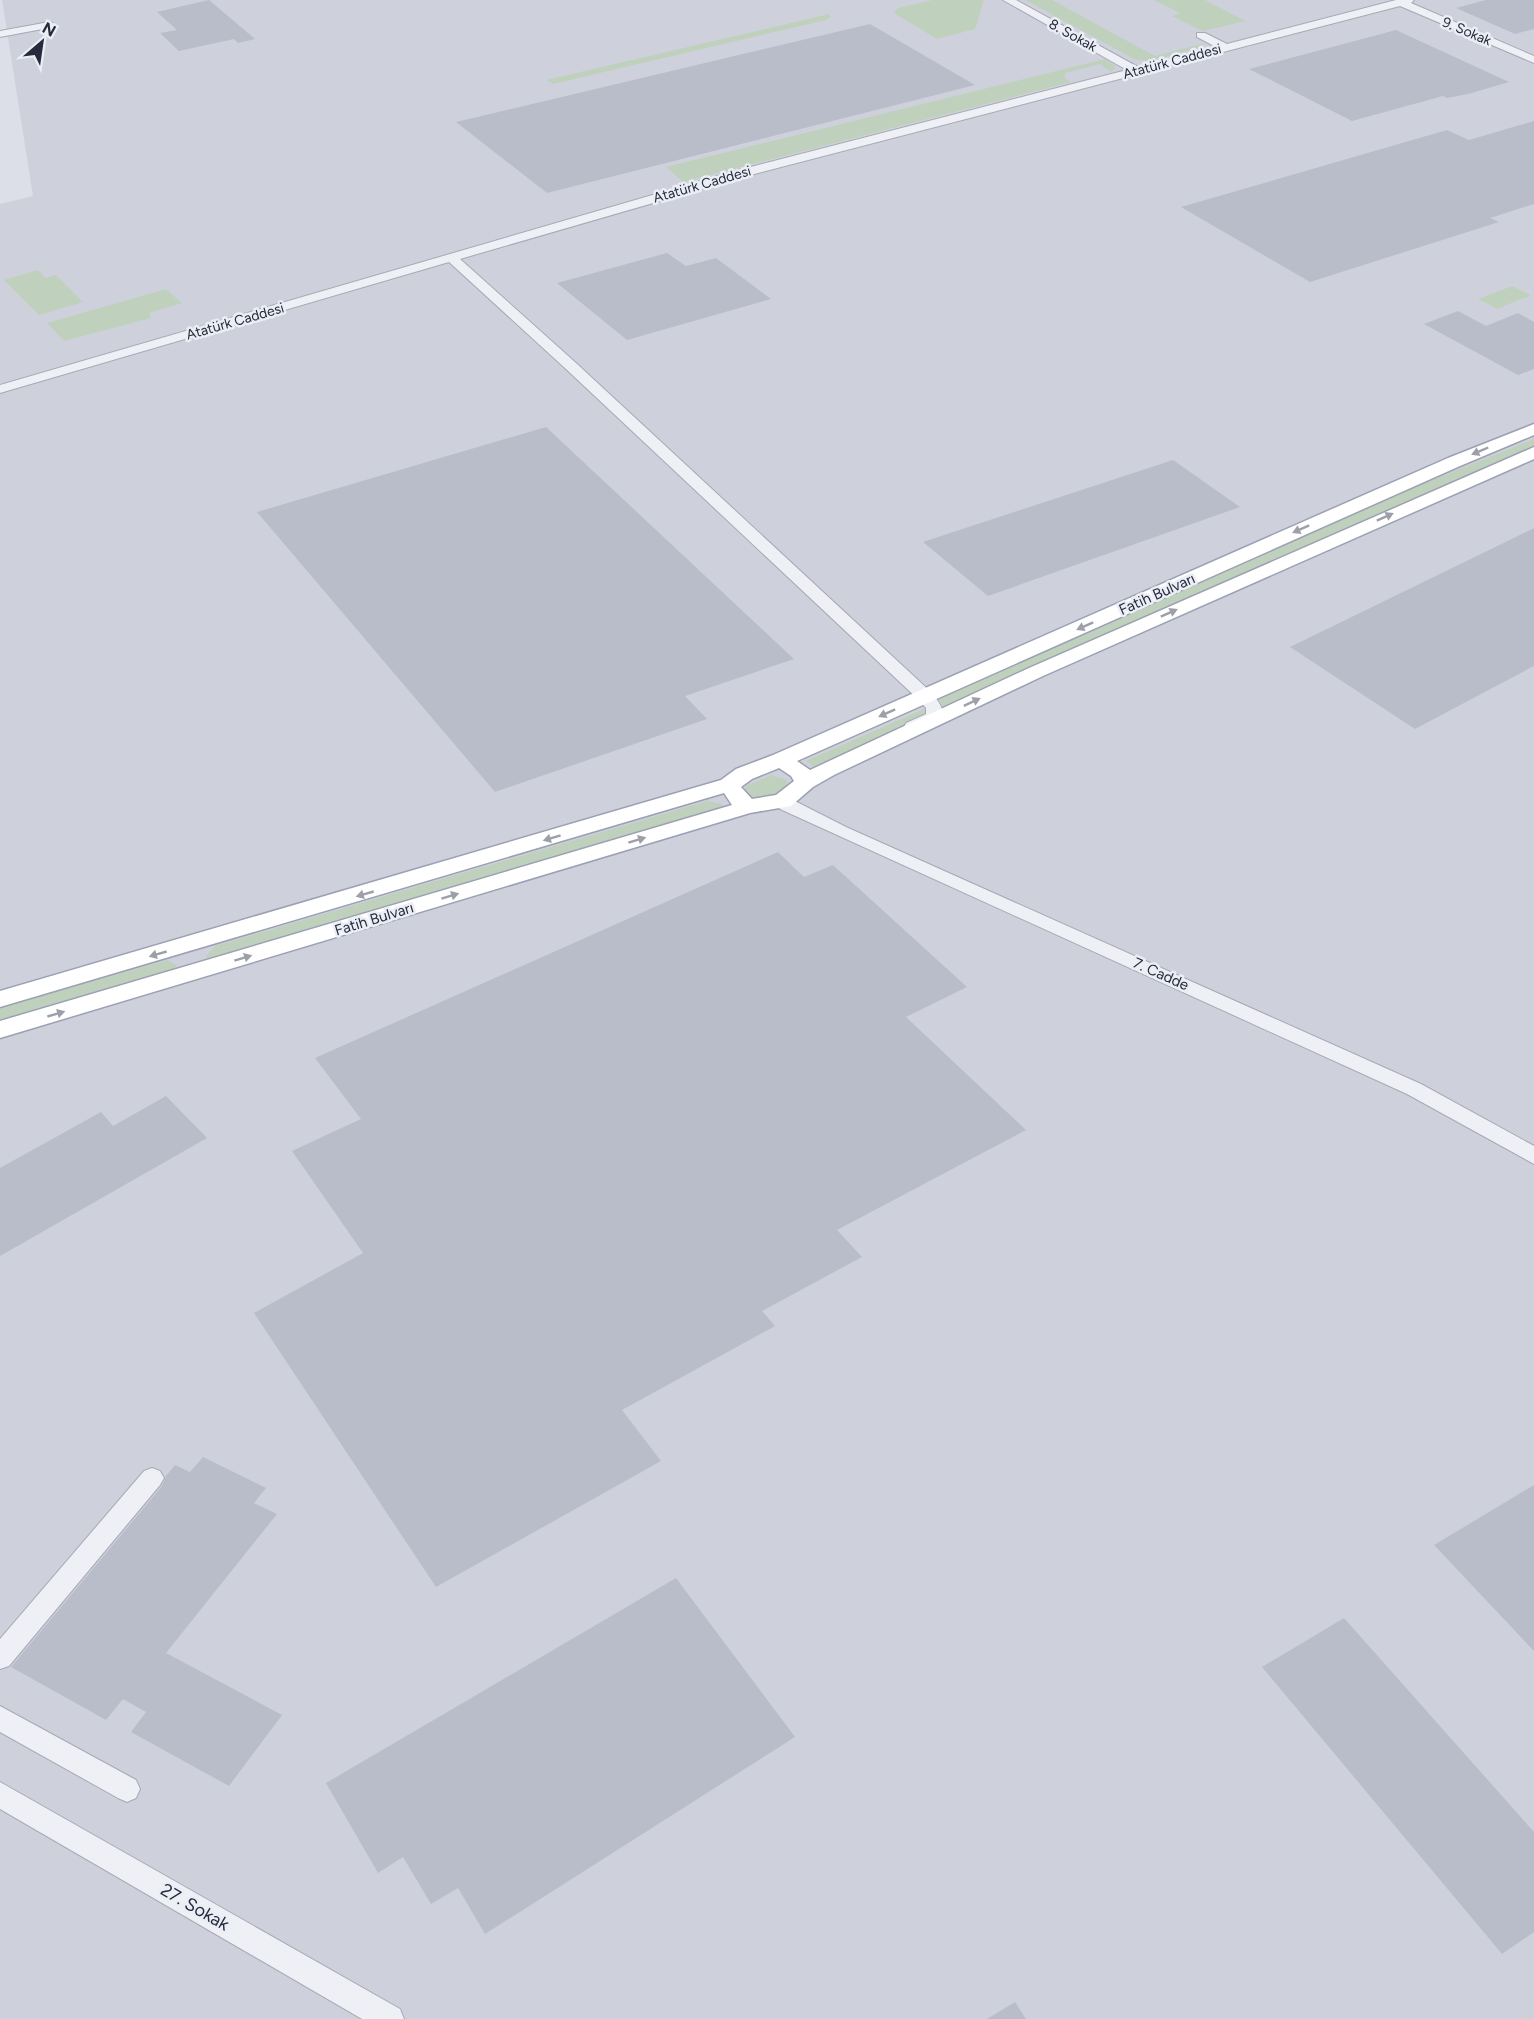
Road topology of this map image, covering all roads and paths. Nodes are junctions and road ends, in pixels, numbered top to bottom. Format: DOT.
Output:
graph roads {
  1 [pos="1008,0"];
  2 [pos="1404,1"];
  3 [pos="49,25"];
  4 [pos="0,34"];
  5 [pos="1201,35"];
  6 [pos="1225,47"];
  7 [pos="1534,60"];
  8 [pos="1137,71"];
  9 [pos="450,257"];
  10 [pos="0,389"];
  11 [pos="1534,429"];
  12 [pos="1534,452"];
  13 [pos="926,697"];
  14 [pos="894,738"];
  15 [pos="781,760"];
  16 [pos="806,782"];
  17 [pos="729,785"];
  18 [pos="783,801"];
  19 [pos="748,807"];
  20 [pos="0,999"];
  21 [pos="0,1030"];
  22 [pos="1534,1156"];
  23 [pos="152,1478"];
  24 [pos="0,1658"];
  25 [pos="0,1718"];
  26 [pos="127,1789"];
  27 [pos="0,1795"];
  28 [pos="390,2019"];
  1 -- 8 [label="street, 8. Sokak"];
  2 -- 6 [label="street, Atatürk Caddesi"];
  2 -- 7 [label="street, 9. Sokak"];
  3 -- 4 [label="street"];
  5 -- 6 [label="street"];
  6 -- 8 [label="street, Atatürk Caddesi"];
  8 -- 9 [label="street, Atatürk Caddesi"];
  9 -- 10 [label="street, Atatürk Caddesi"];
  9 -- 13 [label="street"];
  11 -- 13 [label="main road, Fatih Bulvarı, one-way"];
  14 -- 12 [label="main road, Fatih Bulvarı, one-way"];
  13 -- 14 [label="street"];
  13 -- 15 [label="main road, Fatih Bulvarı, one-way"];
  14 -- 16 [label="main road, Fatih Bulvarı"];
  15 -- 16 [label="main road"];
  15 -- 17 [label="main road, Fatih Bulvarı"];
  16 -- 18 [label="main road, Fatih Bulvarı"];
  17 -- 19 [label="main road"];
  17 -- 20 [label="main road, Fatih Bulvarı, one-way"];
  18 -- 19 [label="main road, Fatih Bulvarı"];
  18 -- 22 [label="street, 7. Cadde"];
  21 -- 19 [label="main road, Fatih Bulvarı, one-way"];
  23 -- 24 [label="street"];
  25 -- 26 [label="street"];
  27 -- 28 [label="street, 27. Sokak"];
}
